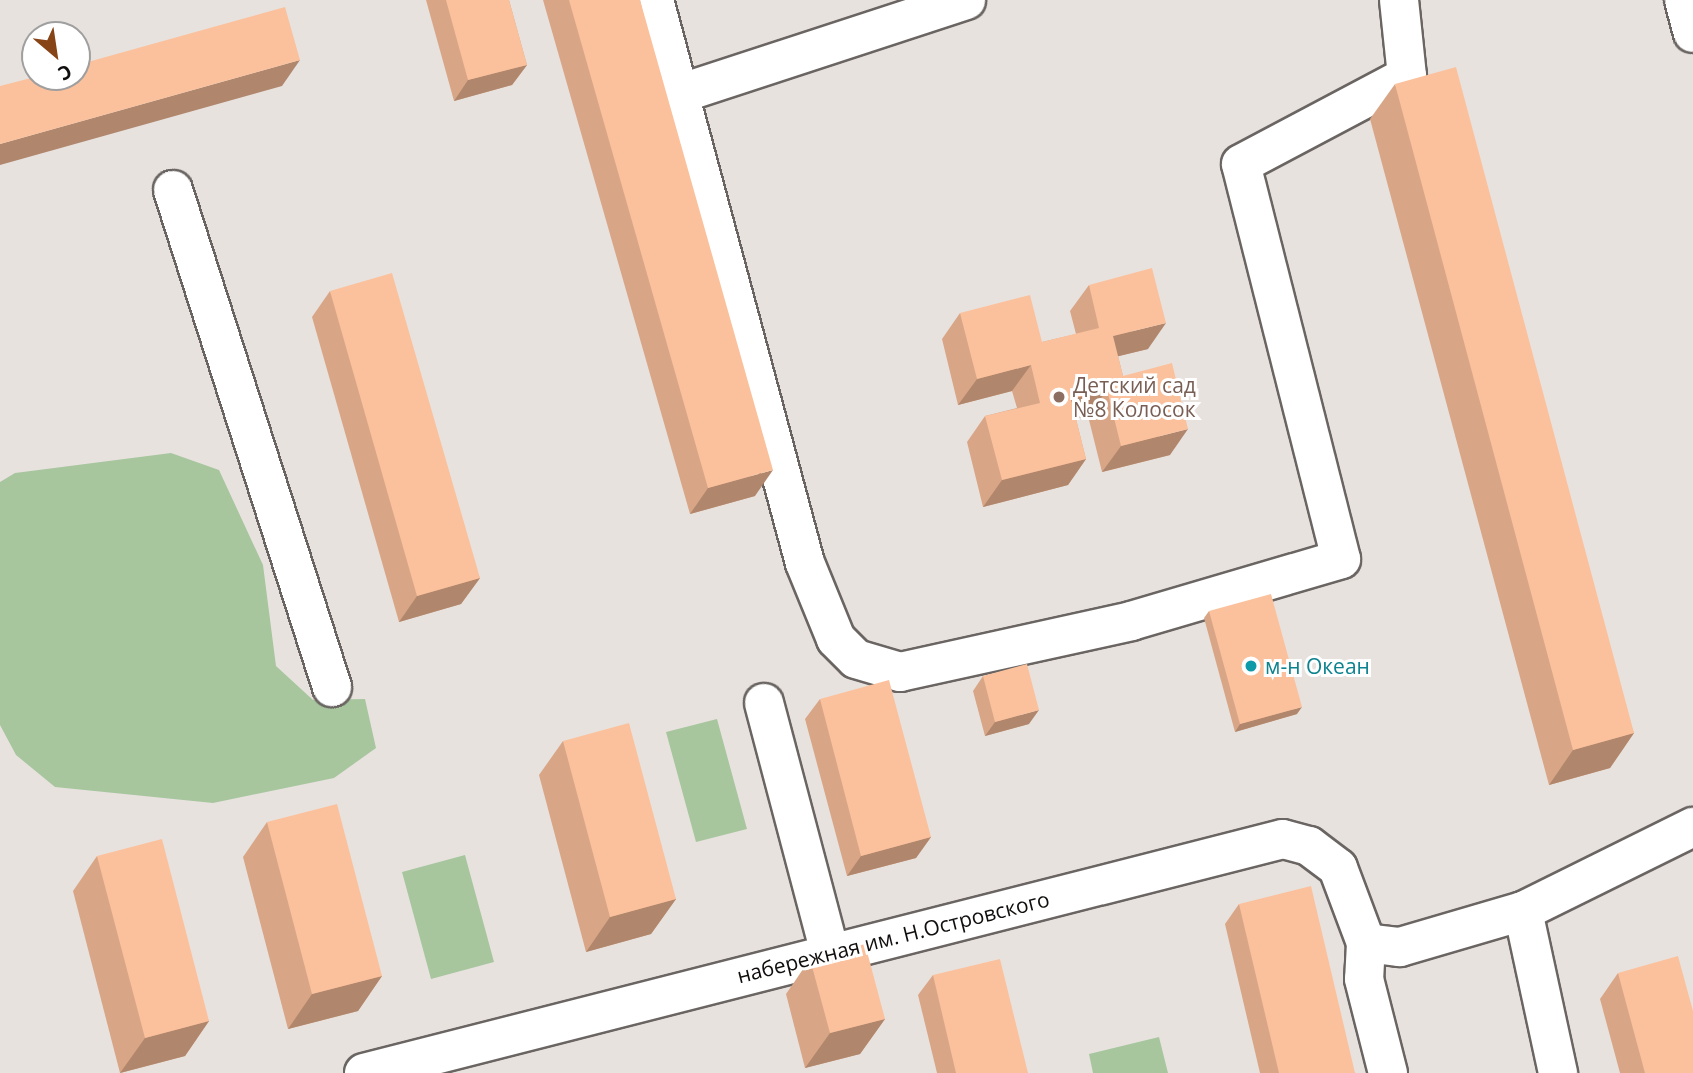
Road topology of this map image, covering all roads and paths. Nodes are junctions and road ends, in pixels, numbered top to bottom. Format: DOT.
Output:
graph roads {
  1 [pos="654,0"];
  2 [pos="966,0"];
  3 [pos="1399,0"];
  4 [pos="1684,0"];
  5 [pos="1693,33"];
  6 [pos="679,94"];
  7 [pos="173,190"];
  8 [pos="332,687"];
  9 [pos="764,704"];
  10 [pos="1693,827"];
  11 [pos="1523,911"];
  12 [pos="1366,943"];
  13 [pos="830,953"];
  14 [pos="364,1073"];
  15 [pos="1388,1073"];
  16 [pos="1558,1073"];
  1 -- 6 [label="street"];
  2 -- 6 [label="street"];
  3 -- 6 [label="street"];
  4 -- 5 [label="street"];
  7 -- 8 [label="street"];
  9 -- 13 [label="street"];
  10 -- 11 [label="street"];
  11 -- 12 [label="street"];
  11 -- 16 [label="street"];
  12 -- 13 [label="street, набережная им. Н.Островского"];
  12 -- 15 [label="street"];
  13 -- 14 [label="street, набережная им. Н.Островского"];
}
